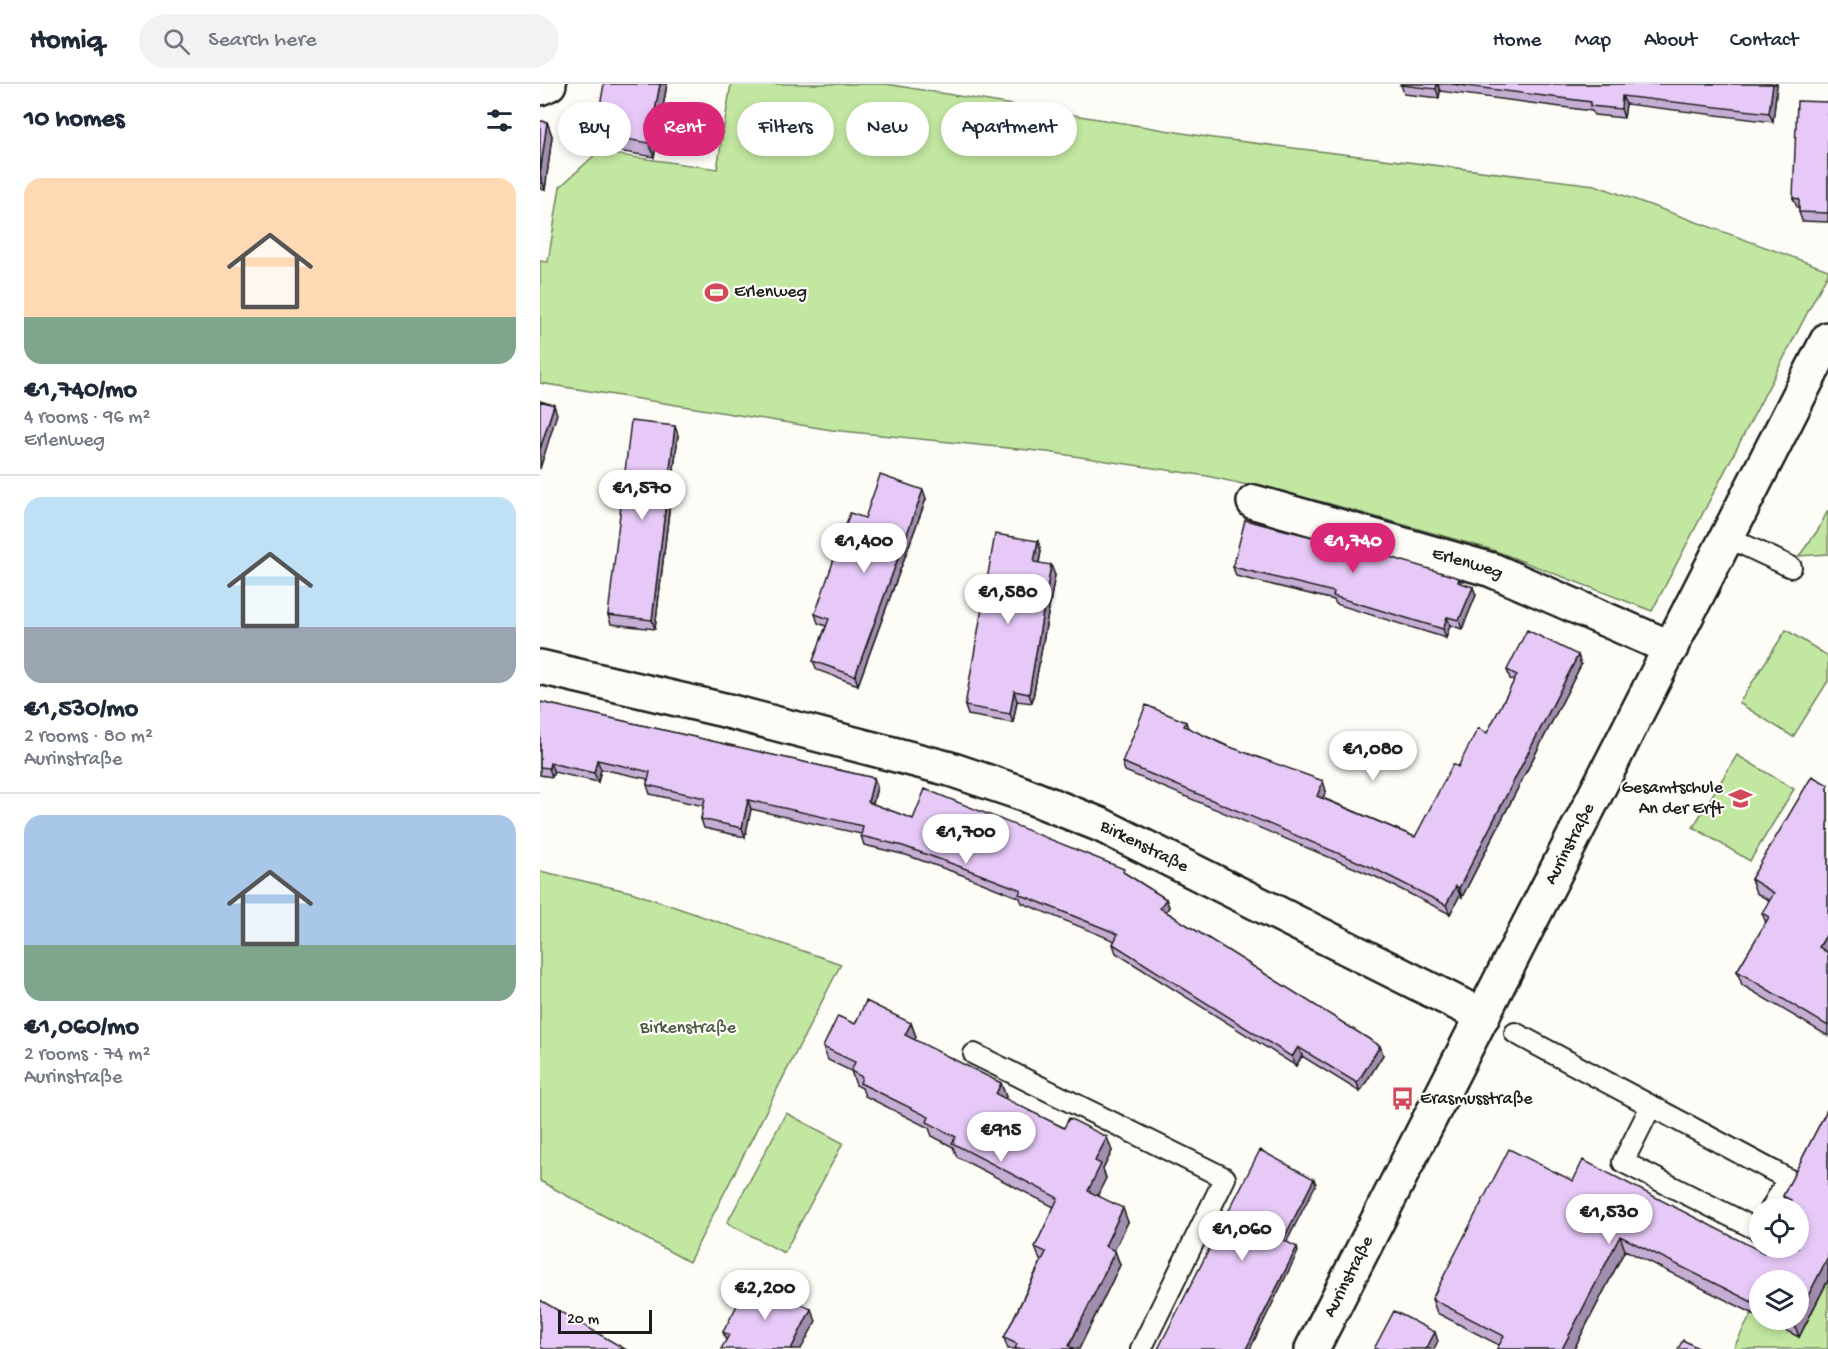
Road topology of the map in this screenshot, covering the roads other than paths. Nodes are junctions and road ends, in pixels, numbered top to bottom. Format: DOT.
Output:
graph roads {
  1 [pos="549,84"];
  2 [pos="540,88"];
  3 [pos="1828,339"];
  4 [pos="1254,502"];
  5 [pos="1727,537"];
  6 [pos="1791,567"];
  7 [pos="1671,648"];
  8 [pos="540,667"];
  9 [pos="1483,1016"];
  10 [pos="1515,1033"];
  11 [pos="974,1054"];
  12 [pos="1651,1106"];
  13 [pos="1777,1198"];
  14 [pos="1749,1225"];
  15 [pos="1141,1349"];
  16 [pos="1312,1349"];
  1 -- 2 [label="street"];
  3 -- 5 [label="street, Aurinstraße"];
  4 -- 7 [label="street, Erlenweg"];
  5 -- 6 [label="lane"];
  5 -- 7 [label="street, Aurinstraße"];
  7 -- 9 [label="street, Aurinstraße"];
  8 -- 9 [label="street, Birkenstraße"];
  9 -- 16 [label="street, Aurinstraße"];
  10 -- 12 [label="lane"];
  11 -- 15 [label="lane"];
  12 -- 13 [label="lane"];
  12 -- 14 [label="lane"];
}
